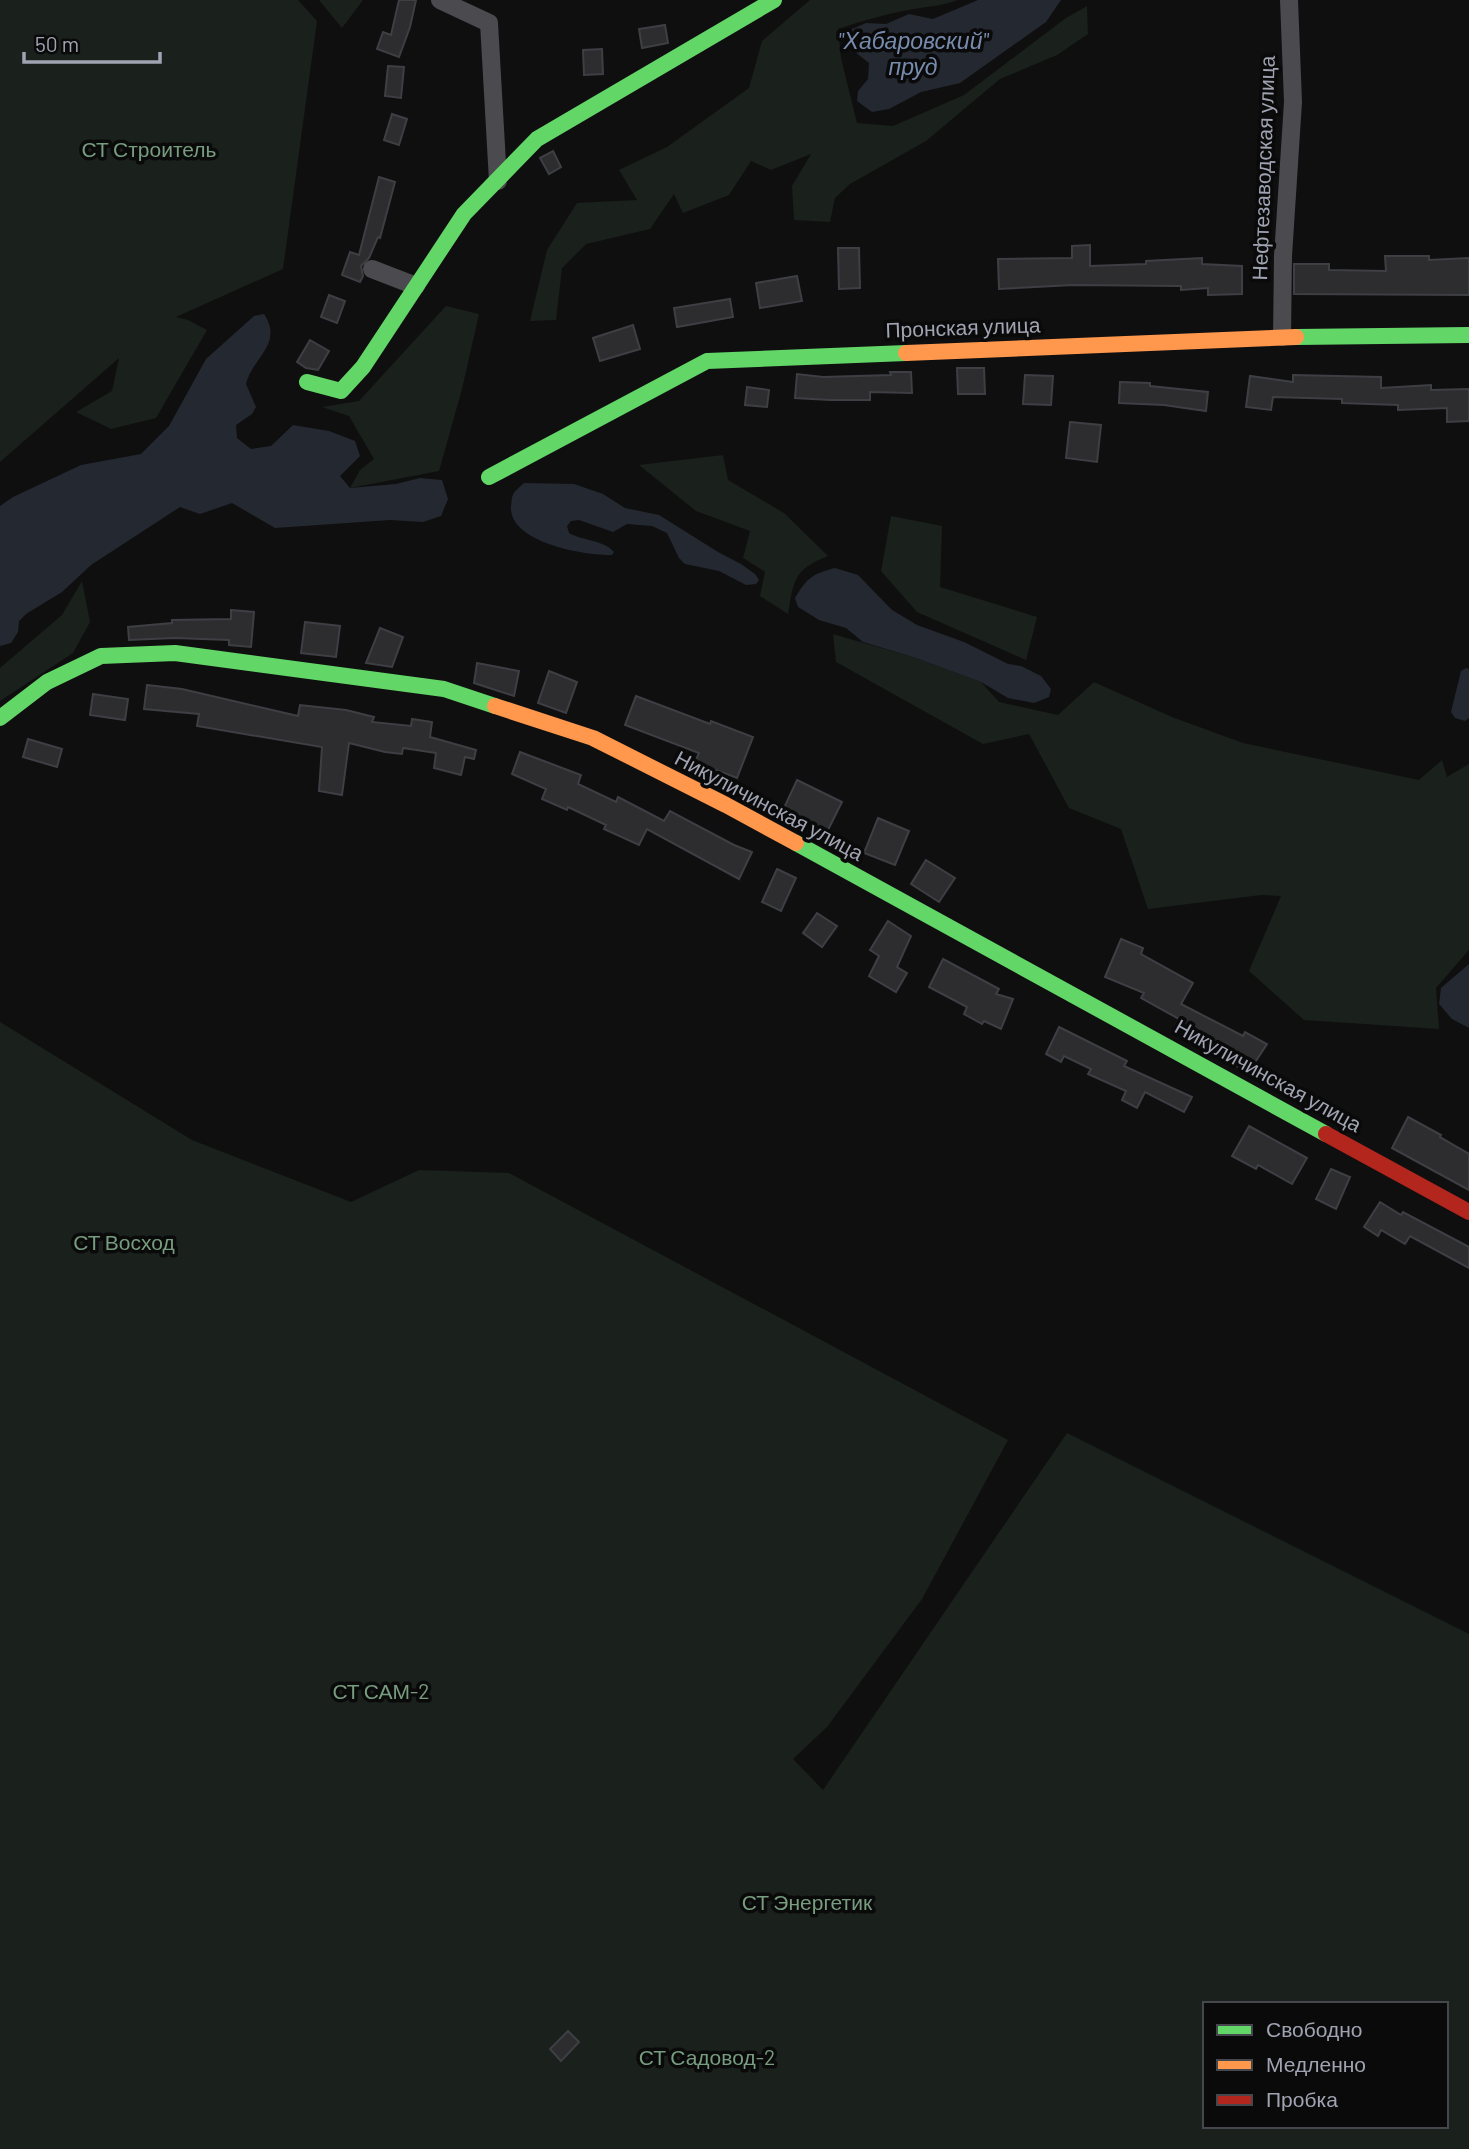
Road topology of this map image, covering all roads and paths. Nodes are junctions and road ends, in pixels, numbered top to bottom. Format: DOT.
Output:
graph roads {
  1 [pos="440,0"];
  2 [pos="774,0"];
  3 [pos="1289,0"];
  4 [pos="498,181"];
  5 [pos="372,269"];
  6 [pos="416,286"];
  7 [pos="1469,335"];
  8 [pos="1282,337"];
  9 [pos="307,382"];
  10 [pos="489,477"];
  11 [pos="0,718"];
  12 [pos="1469,1212"];
  1 -- 4 [label="street"];
  2 -- 4 [label="street"];
  3 -- 8 [label="street, Нефтезаводская улица"];
  4 -- 6 [label="street"];
  5 -- 6 [label="street"];
  6 -- 9 [label="street"];
  7 -- 8 [label="street, Пронская улица"];
  8 -- 10 [label="street, Пронская улица"];
  11 -- 12 [label="street, Никуличинская улица"];
}
